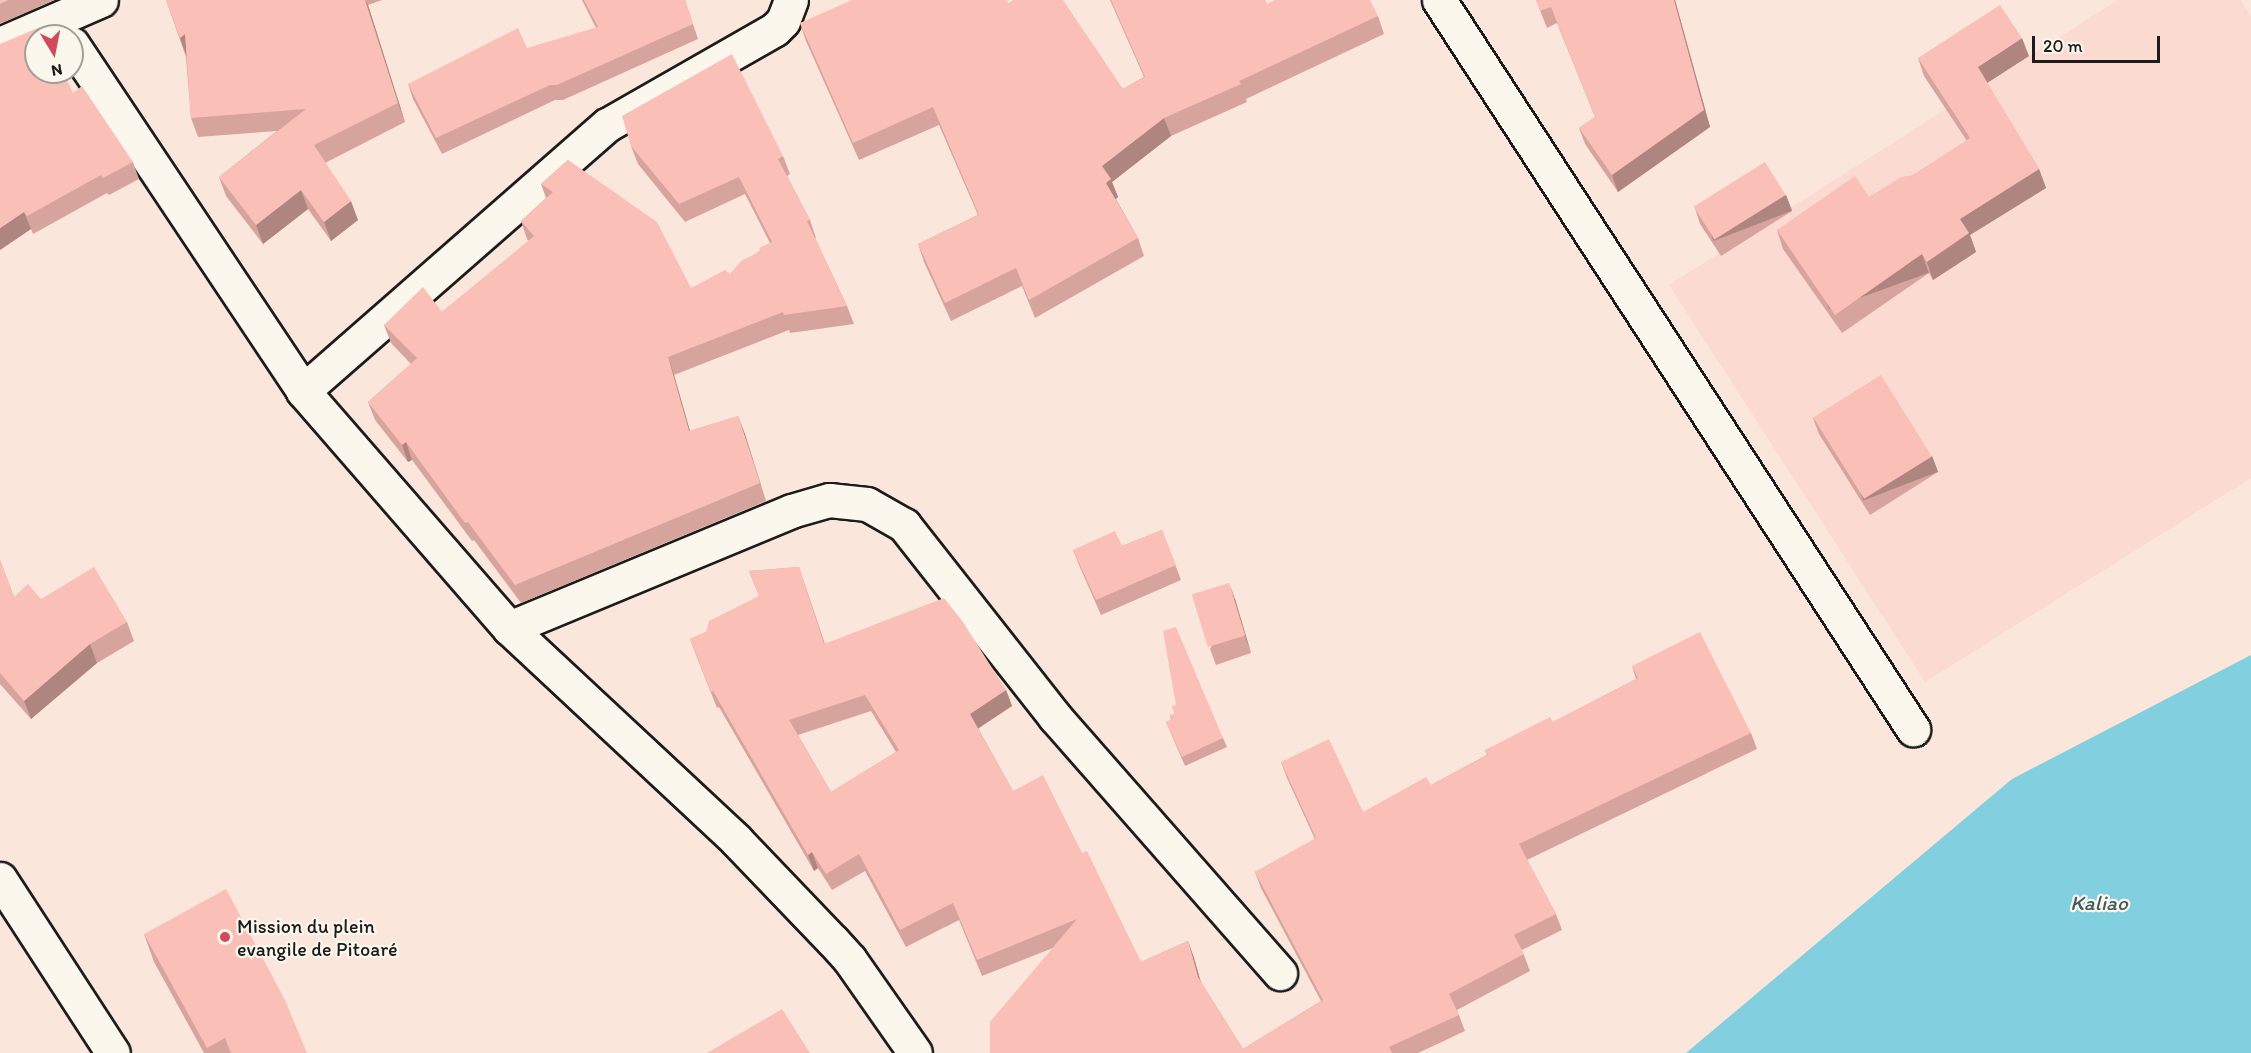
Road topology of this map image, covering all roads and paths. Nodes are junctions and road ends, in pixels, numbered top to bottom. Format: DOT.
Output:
graph roads {
  1 [pos="790,0"];
  2 [pos="1439,0"];
  3 [pos="97,1"];
  4 [pos="74,24"];
  5 [pos="24,40"];
  6 [pos="0,44"];
  7 [pos="84,62"];
  8 [pos="303,391"];
  9 [pos="509,628"];
  10 [pos="1913,729"];
  11 [pos="0,879"];
  12 [pos="1280,973"];
  13 [pos="113,1053"];
  14 [pos="915,1053"];
  1 -- 8 [label="street"];
  2 -- 10 [label="street"];
  3 -- 4 [label="street"];
  5 -- 6 [label="street"];
  7 -- 8 [label="street"];
  8 -- 9 [label="street"];
  9 -- 12 [label="street"];
  9 -- 14 [label="street"];
  11 -- 13 [label="street"];
}
